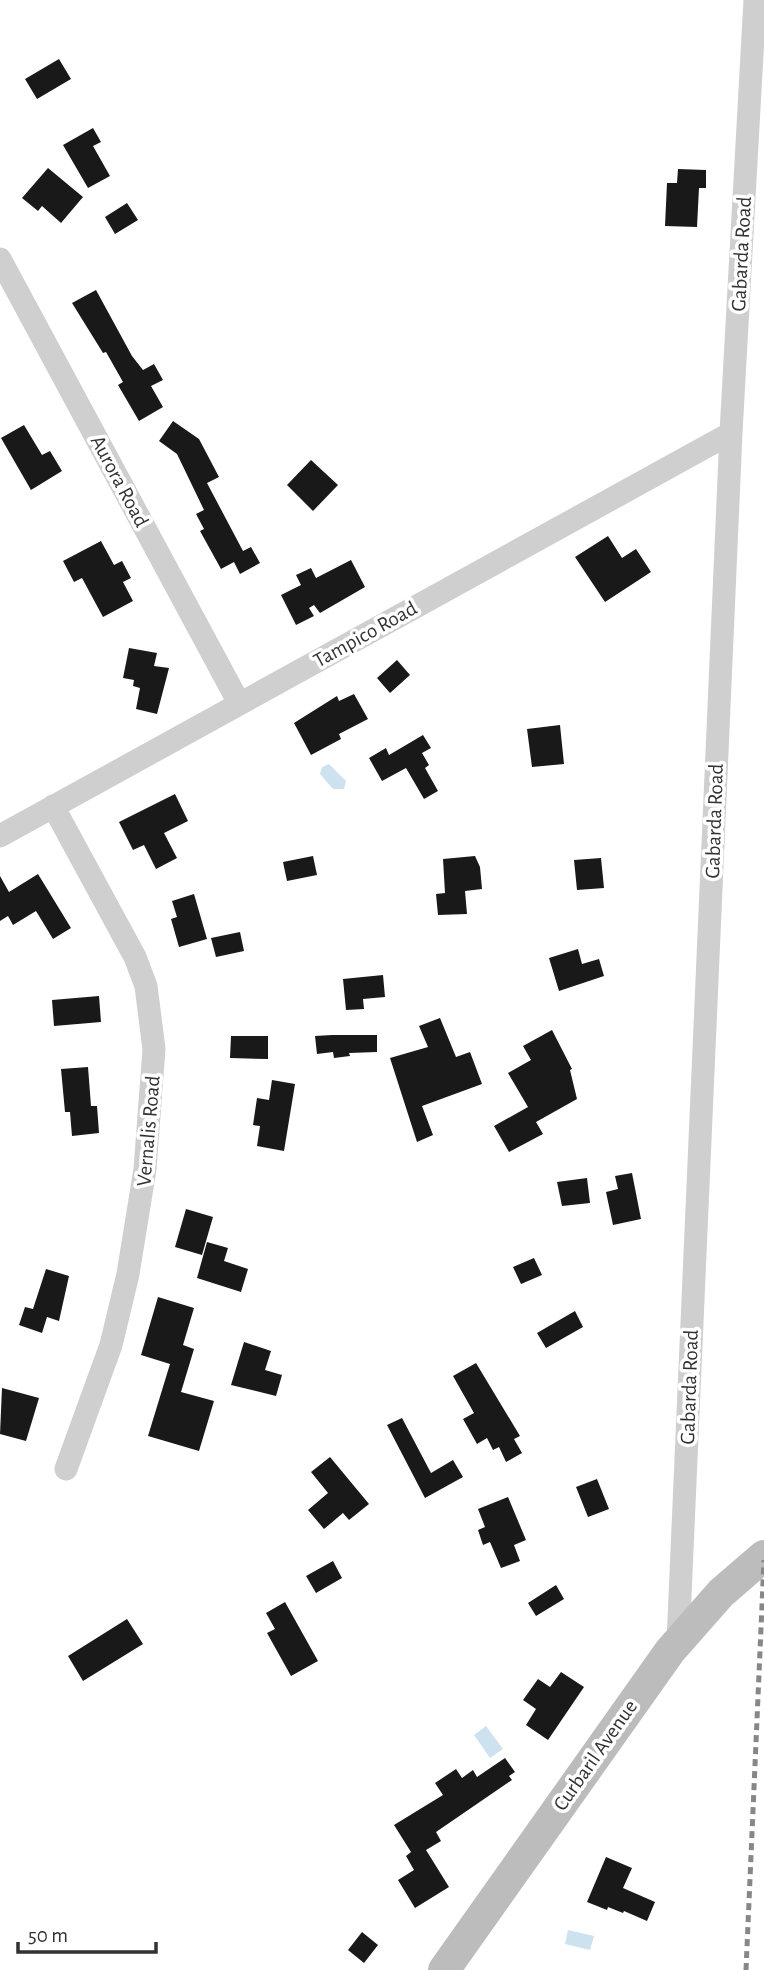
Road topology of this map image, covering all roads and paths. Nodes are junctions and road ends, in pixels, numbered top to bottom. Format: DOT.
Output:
graph roads {
  1 [pos="755,0"];
  2 [pos="0,259"];
  3 [pos="731,433"];
  4 [pos="239,703"];
  5 [pos="53,806"];
  6 [pos="0,836"];
  7 [pos="66,1469"];
  8 [pos="764,1556"];
  9 [pos="678,1642"];
  10 [pos="444,1970"];
  1 -- 3 [label="street, Gabarda Road"];
  2 -- 4 [label="street, Aurora Road"];
  3 -- 4 [label="street, Tampico Road"];
  3 -- 9 [label="street, Gabarda Road"];
  4 -- 5 [label="street, Tampico Road"];
  5 -- 6 [label="street, Tampico Road"];
  5 -- 7 [label="street, Vernalis Road"];
  8 -- 9 [label="street, Curbaril Avenue"];
  9 -- 10 [label="street, Curbaril Avenue"];
}
